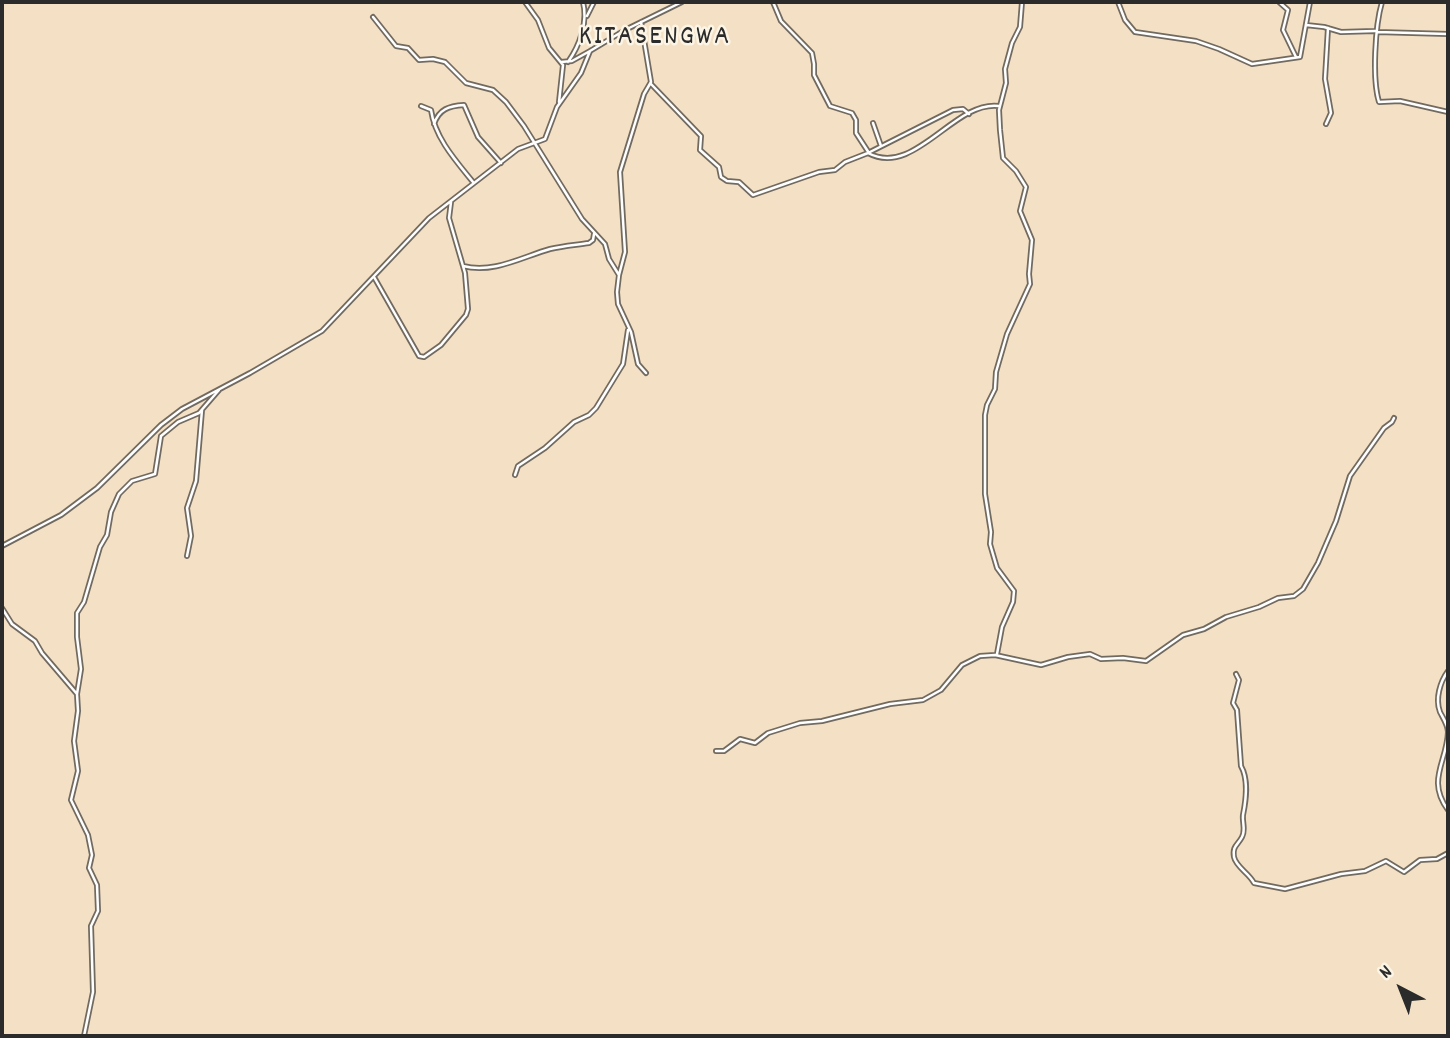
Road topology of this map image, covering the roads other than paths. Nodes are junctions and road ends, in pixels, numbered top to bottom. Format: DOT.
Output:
graph roads {
  1 [pos="526,2"];
  2 [pos="583,2"];
  3 [pos="594,2"];
  4 [pos="682,2"];
  5 [pos="773,2"];
  6 [pos="1022,2"];
  7 [pos="1118,2"];
  8 [pos="1279,2"];
  9 [pos="1310,2"];
  10 [pos="1382,2"];
  11 [pos="373,17"];
  12 [pos="585,19"];
  13 [pos="641,22"];
  14 [pos="1306,25"];
  15 [pos="1328,28"];
  16 [pos="1377,31"];
  17 [pos="1448,34"];
  18 [pos="590,51"];
  19 [pos="1297,58"];
  20 [pos="561,62"];
  21 [pos="568,62"];
  22 [pos="651,84"];
  23 [pos="559,102"];
  24 [pos="421,106"];
  25 [pos="1000,107"];
  26 [pos="1448,112"];
  27 [pos="969,114"];
  28 [pos="873,123"];
  29 [pos="434,124"];
  30 [pos="1326,124"];
  31 [pos="534,142"];
  32 [pos="881,146"];
  33 [pos="869,153"];
  34 [pos="500,163"];
  35 [pos="473,182"];
  36 [pos="452,199"];
  37 [pos="594,233"];
  38 [pos="463,266"];
  39 [pos="619,275"];
  40 [pos="374,277"];
  41 [pos="629,326"];
  42 [pos="646,373"];
  43 [pos="221,387"];
  44 [pos="202,410"];
  45 [pos="1394,418"];
  46 [pos="515,475"];
  47 [pos="2,546"];
  48 [pos="187,556"];
  49 [pos="2,608"];
  50 [pos="997,654"];
  51 [pos="1448,671"];
  52 [pos="1236,674"];
  53 [pos="77,694"];
  54 [pos="716,751"];
  55 [pos="1448,810"];
  56 [pos="1448,853"];
  57 [pos="84,1036"];
  1 -- 20 [label="street"];
  2 -- 12 [label="street"];
  3 -- 12 [label="street"];
  4 -- 13 [label="street"];
  5 -- 33 [label="street"];
  6 -- 25 [label="street"];
  7 -- 19 [label="street"];
  8 -- 19 [label="street"];
  9 -- 14 [label="street"];
  10 -- 16 [label="street"];
  11 -- 31 [label="street"];
  12 -- 21 [label="street"];
  13 -- 18 [label="street"];
  13 -- 22 [label="street"];
  14 -- 15 [label="street"];
  14 -- 19 [label="street"];
  15 -- 16 [label="street"];
  15 -- 30 [label="street"];
  16 -- 17 [label="street"];
  16 -- 26 [label="street"];
  18 -- 21 [label="street"];
  18 -- 23 [label="street"];
  20 -- 21 [label="street"];
  20 -- 23 [label="street"];
  22 -- 33 [label="street"];
  22 -- 39 [label="street"];
  23 -- 31 [label="street"];
  24 -- 29 [label="street"];
  25 -- 27 [label="street"];
  25 -- 50 [label="street"];
  27 -- 32 [label="street"];
  27 -- 33 [label="street"];
  28 -- 32 [label="street"];
  29 -- 34 [label="street"];
  29 -- 35 [label="street"];
  31 -- 34 [label="street"];
  31 -- 37 [label="street"];
  32 -- 33 [label="street"];
  34 -- 35 [label="street"];
  35 -- 36 [label="street"];
  36 -- 38 [label="street"];
  36 -- 40 [label="street"];
  37 -- 38 [label="street"];
  37 -- 39 [label="street"];
  38 -- 40 [label="street"];
  39 -- 41 [label="street"];
  40 -- 43 [label="street"];
  41 -- 42 [label="street"];
  41 -- 46 [label="street"];
  43 -- 44 [label="street"];
  43 -- 47 [label="street"];
  44 -- 48 [label="street"];
  44 -- 53 [label="street"];
  45 -- 50 [label="street"];
  49 -- 53 [label="street"];
  50 -- 54 [label="street"];
  51 -- 55 [label="street"];
  52 -- 56 [label="street"];
  53 -- 57 [label="street"];
}
